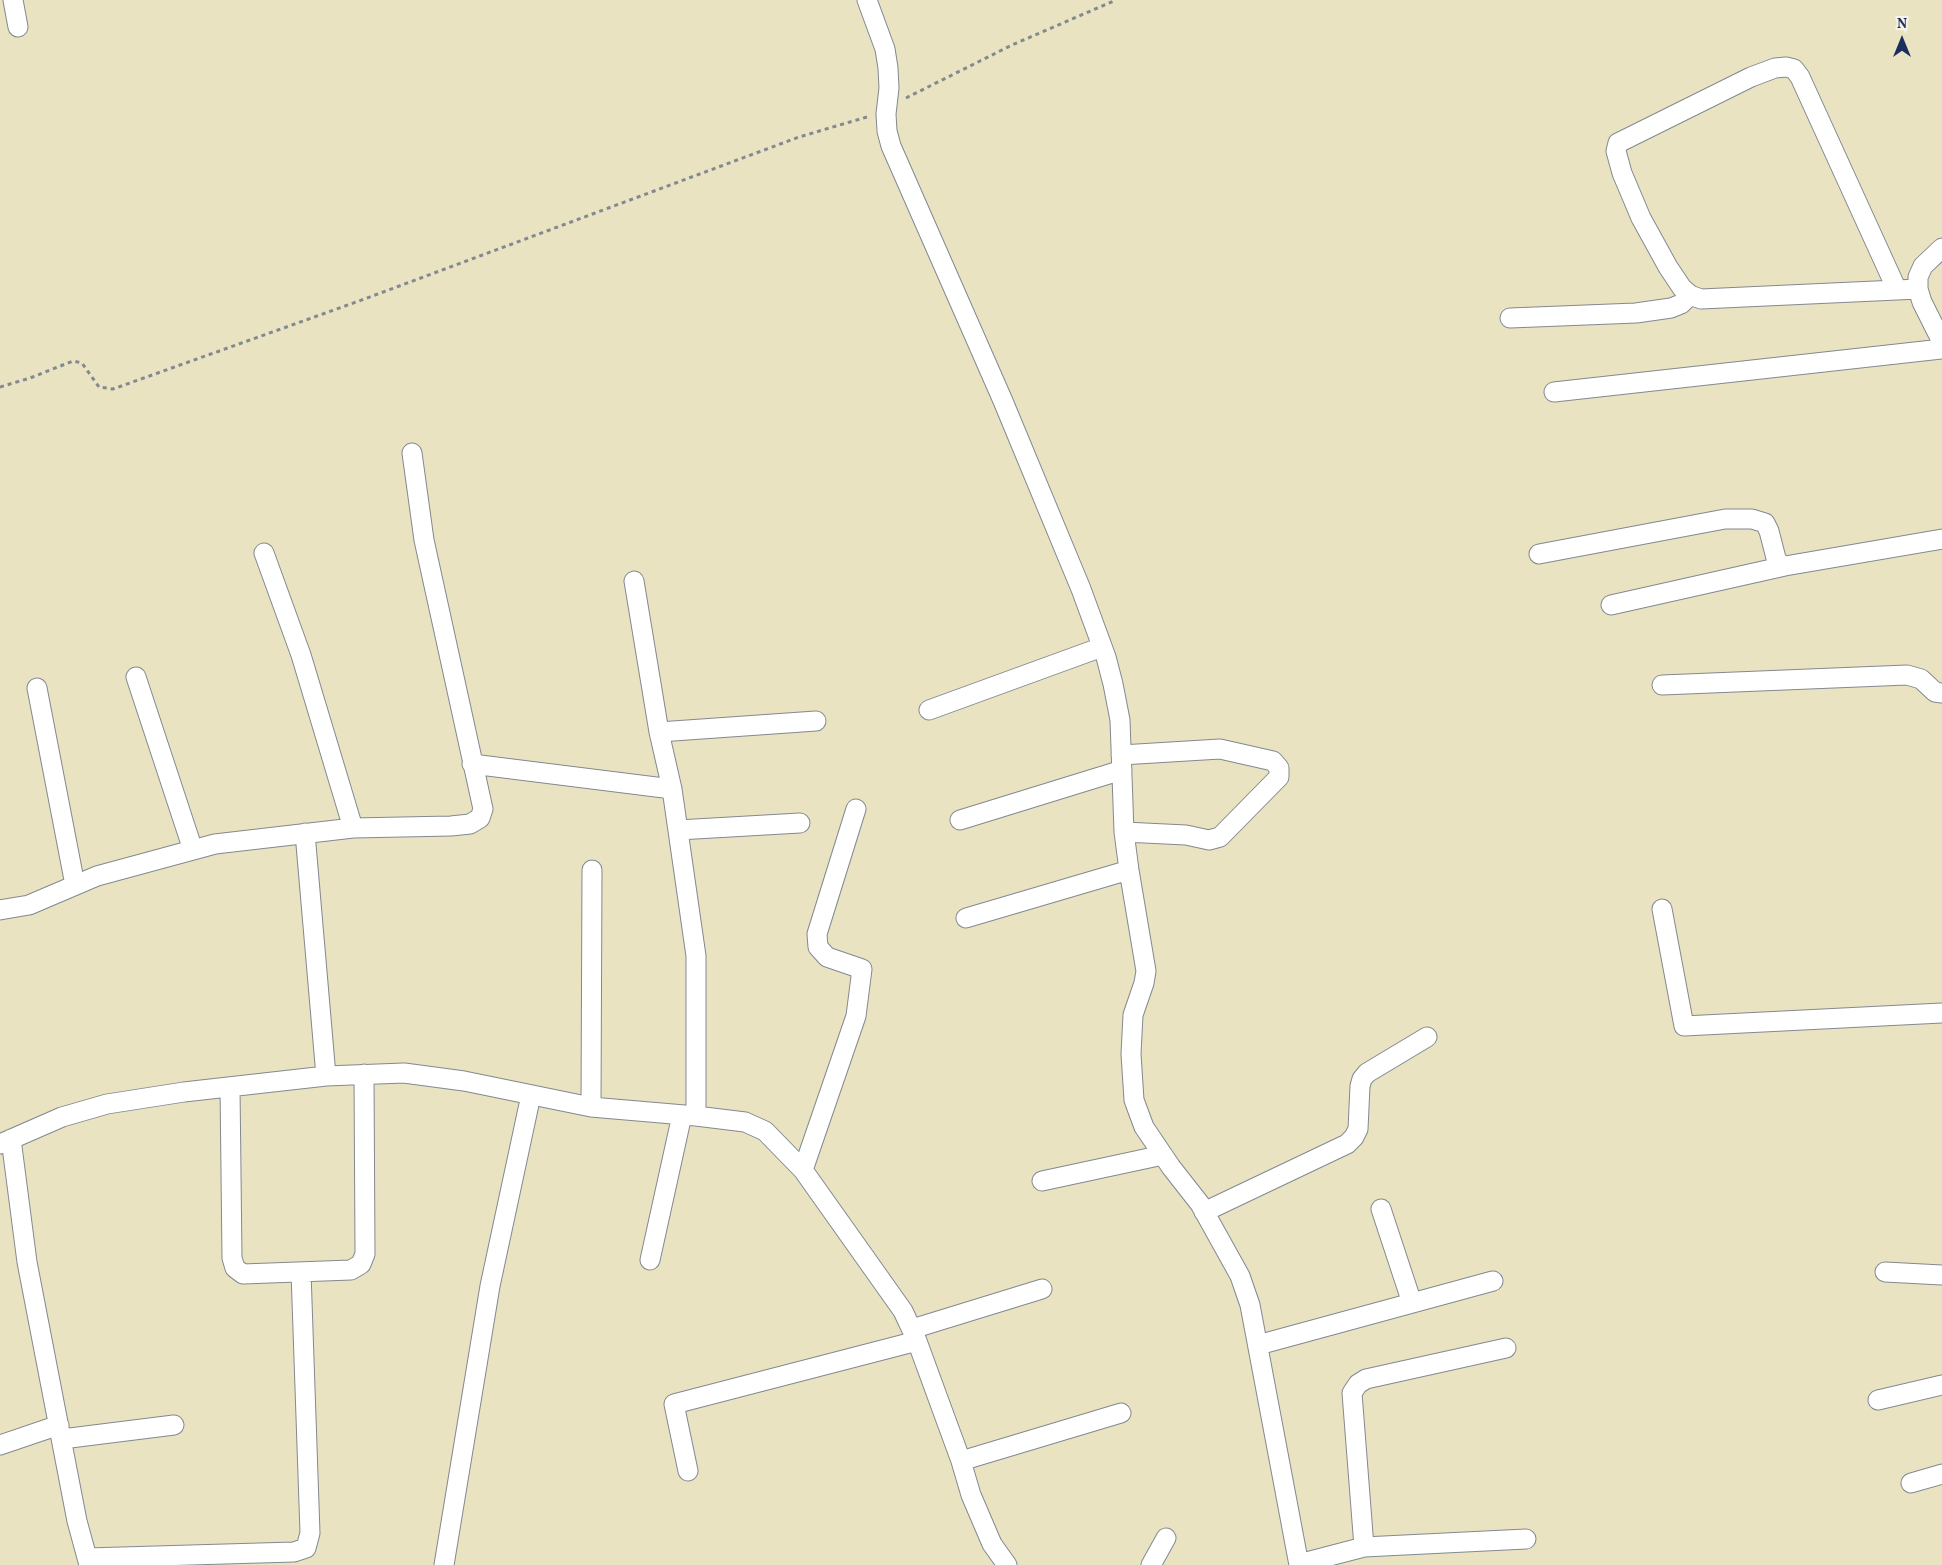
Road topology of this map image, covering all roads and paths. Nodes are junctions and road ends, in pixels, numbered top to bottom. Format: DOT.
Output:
graph roads {
  1 [pos="13,0"];
  2 [pos="868,0"];
  3 [pos="1116,0"];
  4 [pos="18,27"];
  5 [pos="887,107"];
  6 [pos="1942,248"];
  7 [pos="1918,289"];
  8 [pos="1897,290"];
  9 [pos="1690,295"];
  10 [pos="1510,318"];
  11 [pos="1942,342"];
  12 [pos="1942,349"];
  13 [pos="0,387"];
  14 [pos="1554,392"];
  15 [pos="412,453"];
  16 [pos="1942,539"];
  17 [pos="264,553"];
  18 [pos="1538,554"];
  19 [pos="1784,566"];
  20 [pos="634,581"];
  21 [pos="1611,604"];
  22 [pos="1102,647"];
  23 [pos="136,678"];
  24 [pos="1662,685"];
  25 [pos="37,688"];
  26 [pos="1942,693"];
  27 [pos="929,710"];
  28 [pos="816,721"];
  29 [pos="659,732"];
  30 [pos="1121,763"];
  31 [pos="472,764"];
  32 [pos="672,789"];
  33 [pos="856,809"];
  34 [pos="960,820"];
  35 [pos="800,823"];
  36 [pos="353,828"];
  37 [pos="678,830"];
  38 [pos="1124,832"];
  39 [pos="305,833"];
  40 [pos="193,850"];
  41 [pos="592,870"];
  42 [pos="1129,870"];
  43 [pos="76,885"];
  44 [pos="1662,909"];
  45 [pos="0,910"];
  46 [pos="966,918"];
  47 [pos="1942,1013"];
  48 [pos="1427,1037"];
  49 [pos="364,1074"];
  50 [pos="326,1076"];
  51 [pos="230,1087"];
  52 [pos="531,1095"];
  53 [pos="592,1107"];
  54 [pos="689,1115"];
  55 [pos="5,1142"];
  56 [pos="1163,1155"];
  57 [pos="803,1170"];
  58 [pos="1042,1181"];
  59 [pos="1380,1209"];
  60 [pos="1204,1212"];
  61 [pos="650,1260"];
  62 [pos="302,1272"];
  63 [pos="1885,1272"];
  64 [pos="1942,1275"];
  65 [pos="1492,1281"];
  66 [pos="1042,1289"];
  67 [pos="1412,1303"];
  68 [pos="915,1335"];
  69 [pos="1258,1345"];
  70 [pos="1506,1348"];
  71 [pos="1942,1384"];
  72 [pos="1878,1400"];
  73 [pos="1121,1413"];
  74 [pos="174,1426"];
  75 [pos="61,1432"];
  76 [pos="0,1445"];
  77 [pos="961,1461"];
  78 [pos="688,1472"];
  79 [pos="1942,1474"];
  80 [pos="1911,1483"];
  81 [pos="1166,1538"];
  82 [pos="1526,1538"];
  83 [pos="1364,1547"];
  84 [pos="88,1561"];
  85 [pos="444,1565"];
  86 [pos="1007,1565"];
  87 [pos="1151,1565"];
  88 [pos="1299,1565"];
  1 -- 4 [label="street"];
  2 -- 5 [label="street"];
  3 -- 5 [label="path"];
  5 -- 13 [label="path"];
  5 -- 22 [label="street"];
  6 -- 7 [label="street"];
  7 -- 8 [label="street"];
  7 -- 11 [label="street"];
  8 -- 9 [label="street"];
  8 -- 9 [label="street"];
  9 -- 10 [label="street"];
  12 -- 14 [label="street"];
  15 -- 31 [label="street"];
  16 -- 19 [label="street"];
  17 -- 36 [label="street"];
  18 -- 19 [label="street"];
  19 -- 21 [label="street"];
  20 -- 29 [label="street"];
  22 -- 27 [label="street"];
  22 -- 30 [label="street"];
  23 -- 40 [label="street"];
  24 -- 26 [label="street"];
  25 -- 43 [label="street"];
  28 -- 29 [label="street"];
  29 -- 32 [label="street"];
  30 -- 34 [label="street"];
  30 -- 38 [label="street"];
  30 -- 38 [label="street"];
  31 -- 32 [label="street"];
  31 -- 36 [label="street"];
  32 -- 37 [label="street"];
  33 -- 57 [label="street"];
  35 -- 37 [label="street"];
  36 -- 39 [label="street"];
  37 -- 54 [label="street"];
  38 -- 42 [label="street"];
  39 -- 40 [label="street"];
  39 -- 50 [label="street"];
  40 -- 43 [label="street"];
  41 -- 53 [label="street"];
  42 -- 46 [label="street"];
  42 -- 56 [label="street"];
  43 -- 45 [label="street"];
  44 -- 47 [label="street"];
  48 -- 60 [label="street"];
  49 -- 50 [label="street"];
  49 -- 52 [label="street"];
  49 -- 62 [label="street"];
  50 -- 51 [label="street"];
  51 -- 55 [label="street"];
  51 -- 62 [label="street"];
  52 -- 53 [label="street"];
  52 -- 85 [label="street"];
  53 -- 54 [label="street"];
  54 -- 57 [label="street"];
  54 -- 61 [label="street"];
  55 -- 75 [label="street"];
  56 -- 58 [label="street"];
  56 -- 60 [label="street"];
  57 -- 68 [label="street"];
  59 -- 67 [label="street"];
  60 -- 69 [label="street"];
  62 -- 84 [label="street"];
  63 -- 64 [label="street"];
  65 -- 67 [label="street"];
  66 -- 68 [label="street"];
  67 -- 69 [label="street"];
  68 -- 77 [label="street"];
  68 -- 78 [label="street"];
  69 -- 88 [label="street"];
  70 -- 83 [label="street"];
  71 -- 72 [label="street"];
  73 -- 77 [label="street"];
  74 -- 75 [label="street"];
  75 -- 76 [label="street"];
  75 -- 84 [label="street"];
  77 -- 86 [label="street"];
  79 -- 80 [label="street"];
  81 -- 87 [label="street"];
  82 -- 83 [label="street"];
  83 -- 88 [label="street"];
}
